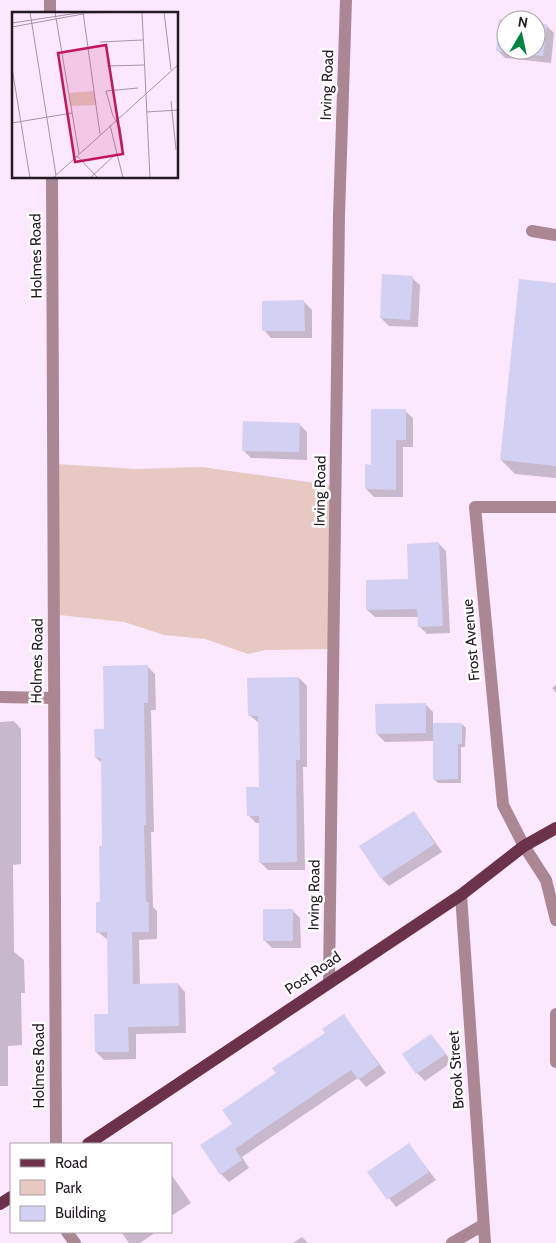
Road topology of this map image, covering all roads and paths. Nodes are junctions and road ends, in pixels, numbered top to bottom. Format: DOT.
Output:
graph roads {
  1 [pos="346,0"];
  2 [pos="52,179"];
  3 [pos="532,232"];
  4 [pos="556,235"];
  5 [pos="556,508"];
  6 [pos="0,697"];
  7 [pos="53,698"];
  8 [pos="556,828"];
  9 [pos="524,846"];
  10 [pos="461,895"];
  11 [pos="556,920"];
  12 [pos="329,982"];
  13 [pos="556,1014"];
  14 [pos="556,1062"];
  15 [pos="56,1143"];
  16 [pos="89,1143"];
  17 [pos="483,1225"];
  18 [pos="452,1243"];
  19 [pos="485,1243"];
  1 -- 12 [label="street, Irving Road"];
  2 -- 7 [label="street, Holmes Road"];
  3 -- 4 [label="street"];
  5 -- 9 [label="street, Frost Avenue"];
  6 -- 7 [label="street"];
  7 -- 15 [label="street, Holmes Road"];
  8 -- 9 [label="main road, Post Road"];
  9 -- 10 [label="main road, Post Road"];
  9 -- 11 [label="street"];
  10 -- 12 [label="main road, Post Road"];
  10 -- 17 [label="street, Brook Street"];
  12 -- 16 [label="main road, Post Road"];
  13 -- 14 [label="street"];
  17 -- 18 [label="street"];
  17 -- 19 [label="street, Brook Street"];
}
